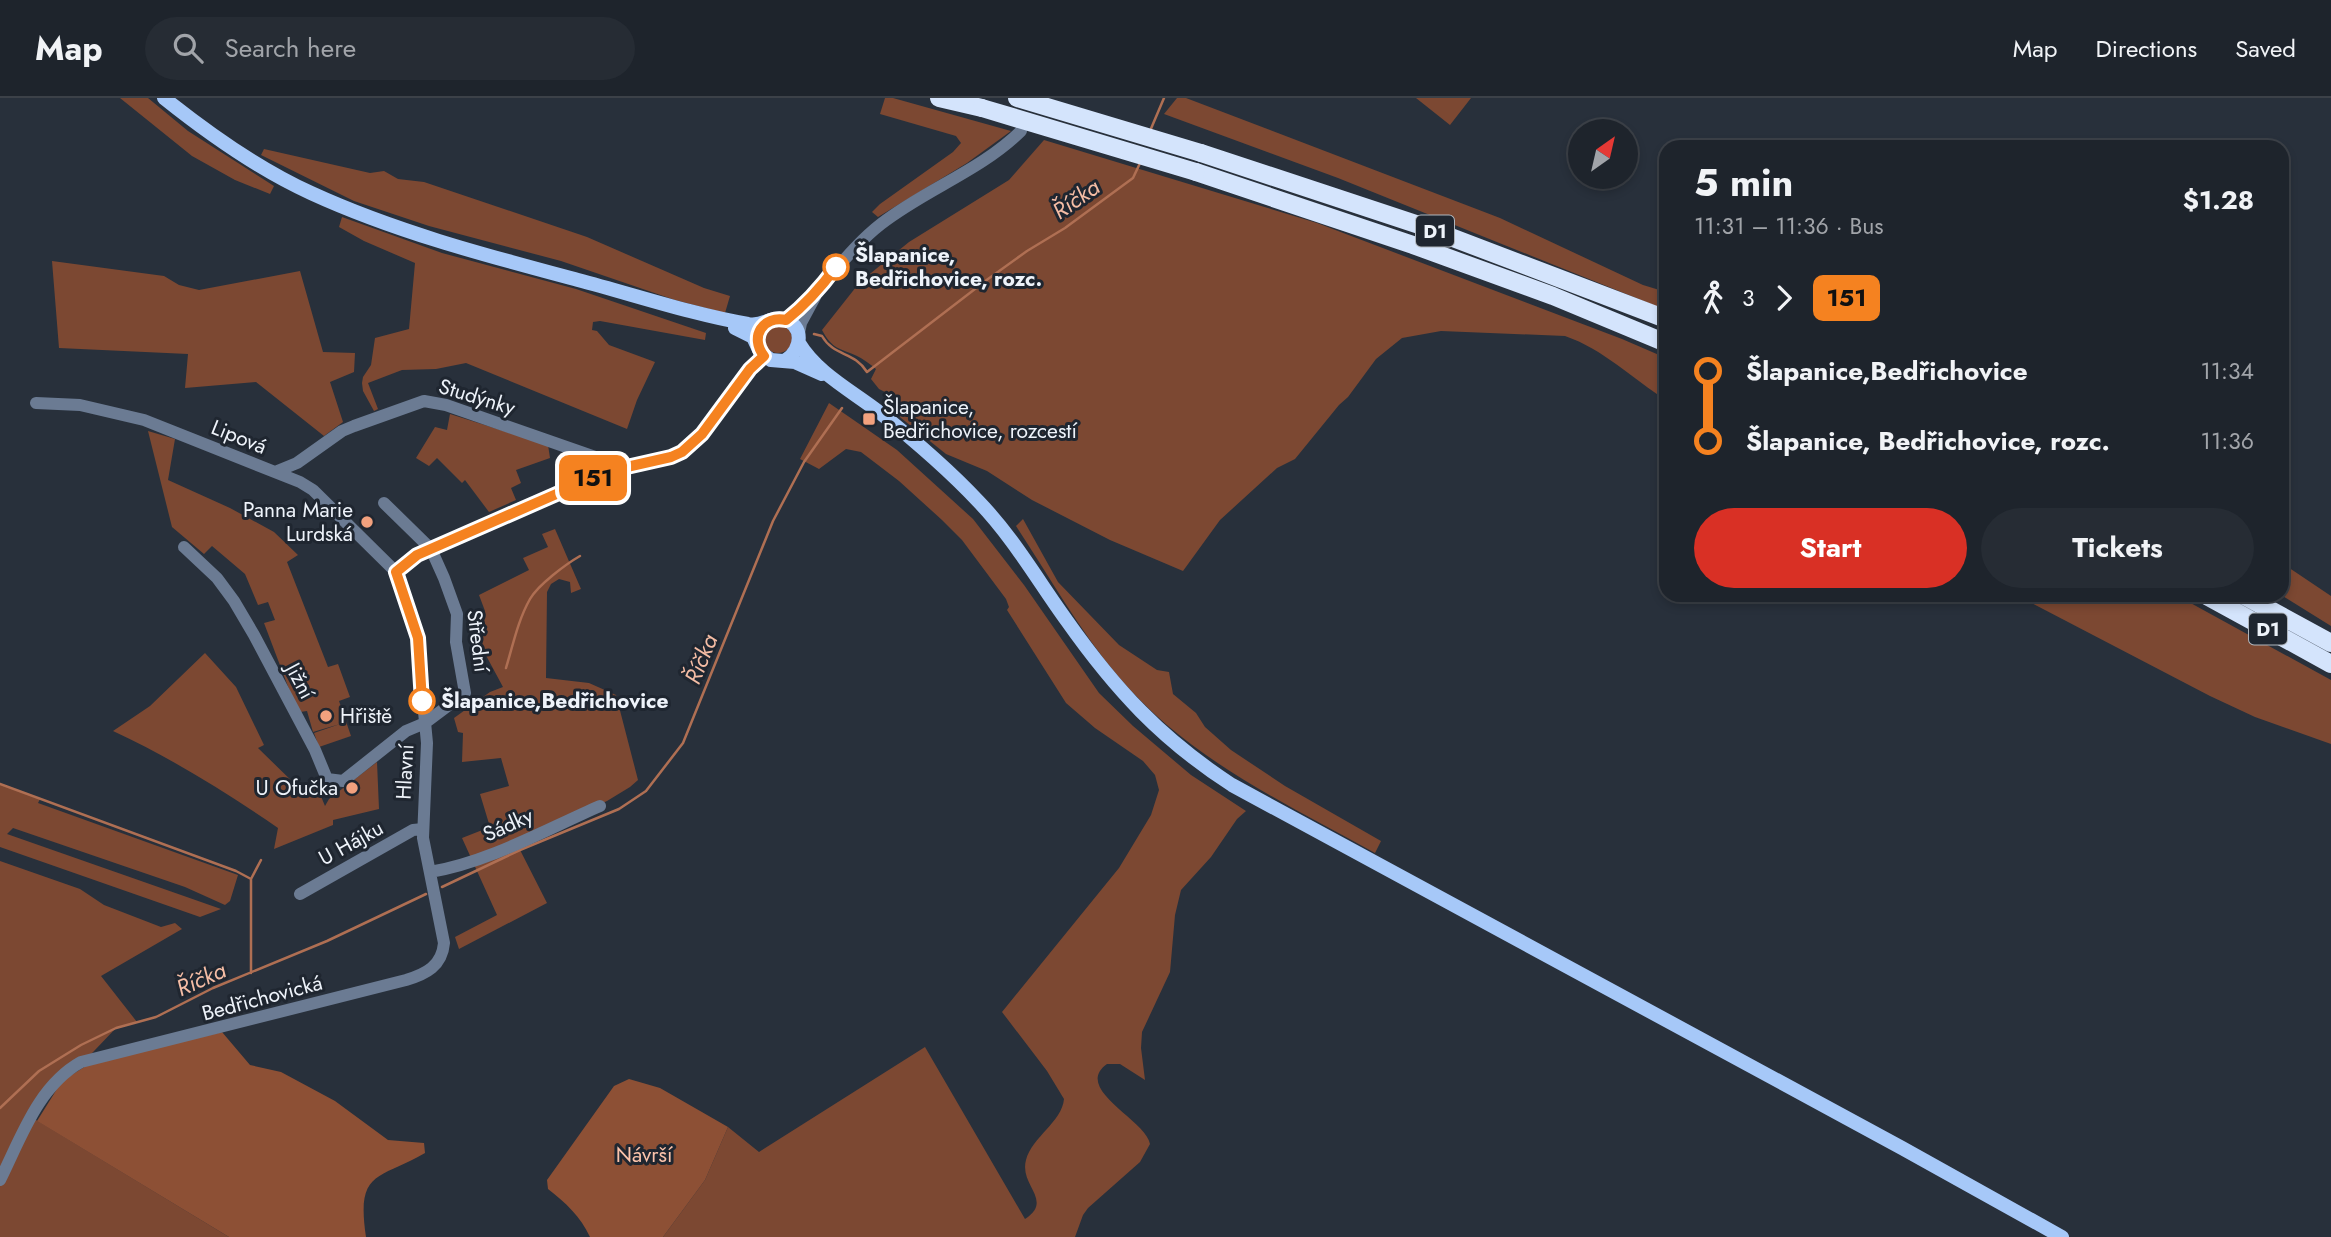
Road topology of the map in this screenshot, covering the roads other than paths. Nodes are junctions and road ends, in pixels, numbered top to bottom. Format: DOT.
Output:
graph roads {
  1 [pos="164,98"];
  2 [pos="939,98"];
  3 [pos="1017,98"];
  4 [pos="1021,131"];
  5 [pos="820,288"];
  6 [pos="701,314"];
  7 [pos="1659,316"];
  8 [pos="786,320"];
  9 [pos="763,325"];
  10 [pos="799,338"];
  11 [pos="1659,340"];
  12 [pos="760,349"];
  13 [pos="786,360"];
  14 [pos="835,381"];
  15 [pos="36,403"];
  16 [pos="297,463"];
  17 [pos="609,471"];
  18 [pos="275,472"];
  19 [pos="300,482"];
  20 [pos="384,503"];
  21 [pos="184,547"];
  22 [pos="431,549"];
  23 [pos="396,572"];
  24 [pos="2217,602"];
  25 [pos="2256,602"];
  26 [pos="2331,643"];
  27 [pos="2331,664"];
  28 [pos="425,723"];
  29 [pos="600,806"];
  30 [pos="423,829"];
  31 [pos="430,872"];
  32 [pos="300,894"];
  33 [pos="442,954"];
  34 [pos="0,1180"];
  35 [pos="2062,1237"];
  1 -- 6 [label="main road"];
  2 -- 11 [label="highway, D1, bridge"];
  3 -- 7 [label="highway, D1, bridge"];
  4 -- 5 [label="street"];
  5 -- 8 [label="street"];
  5 -- 10 [label="street"];
  6 -- 9 [label="main road"];
  6 -- 12 [label="main road"];
  8 -- 9 [label="main road"];
  8 -- 10 [label="main road"];
  9 -- 12 [label="main road"];
  10 -- 13 [label="main road"];
  10 -- 14 [label="main road"];
  12 -- 13 [label="main road"];
  12 -- 17 [label="street"];
  13 -- 14 [label="main road"];
  14 -- 35 [label="main road"];
  15 -- 18 [label="street, Lipová"];
  16 -- 17 [label="street, Studýnky"];
  16 -- 18 [label="street, Studýnky"];
  16 -- 19 [label="street"];
  17 -- 22 [label="street"];
  18 -- 19 [label="street, Lipová"];
  19 -- 23 [label="street, Lipová"];
  20 -- 22 [label="street"];
  21 -- 28 [label="street, Jižní"];
  22 -- 23 [label="street"];
  22 -- 28 [label="street, Střední"];
  23 -- 28 [label="street, Hlavní"];
  24 -- 27 [label="highway, D1"];
  25 -- 26 [label="highway, D1"];
  28 -- 30 [label="street, Hlavní"];
  29 -- 31 [label="street, Sádky"];
  30 -- 31 [label="street, Hlavní"];
  30 -- 32 [label="street, U Hájku"];
  31 -- 33 [label="street, Hlavní"];
  33 -- 34 [label="street, Bedřichovická"];
}
